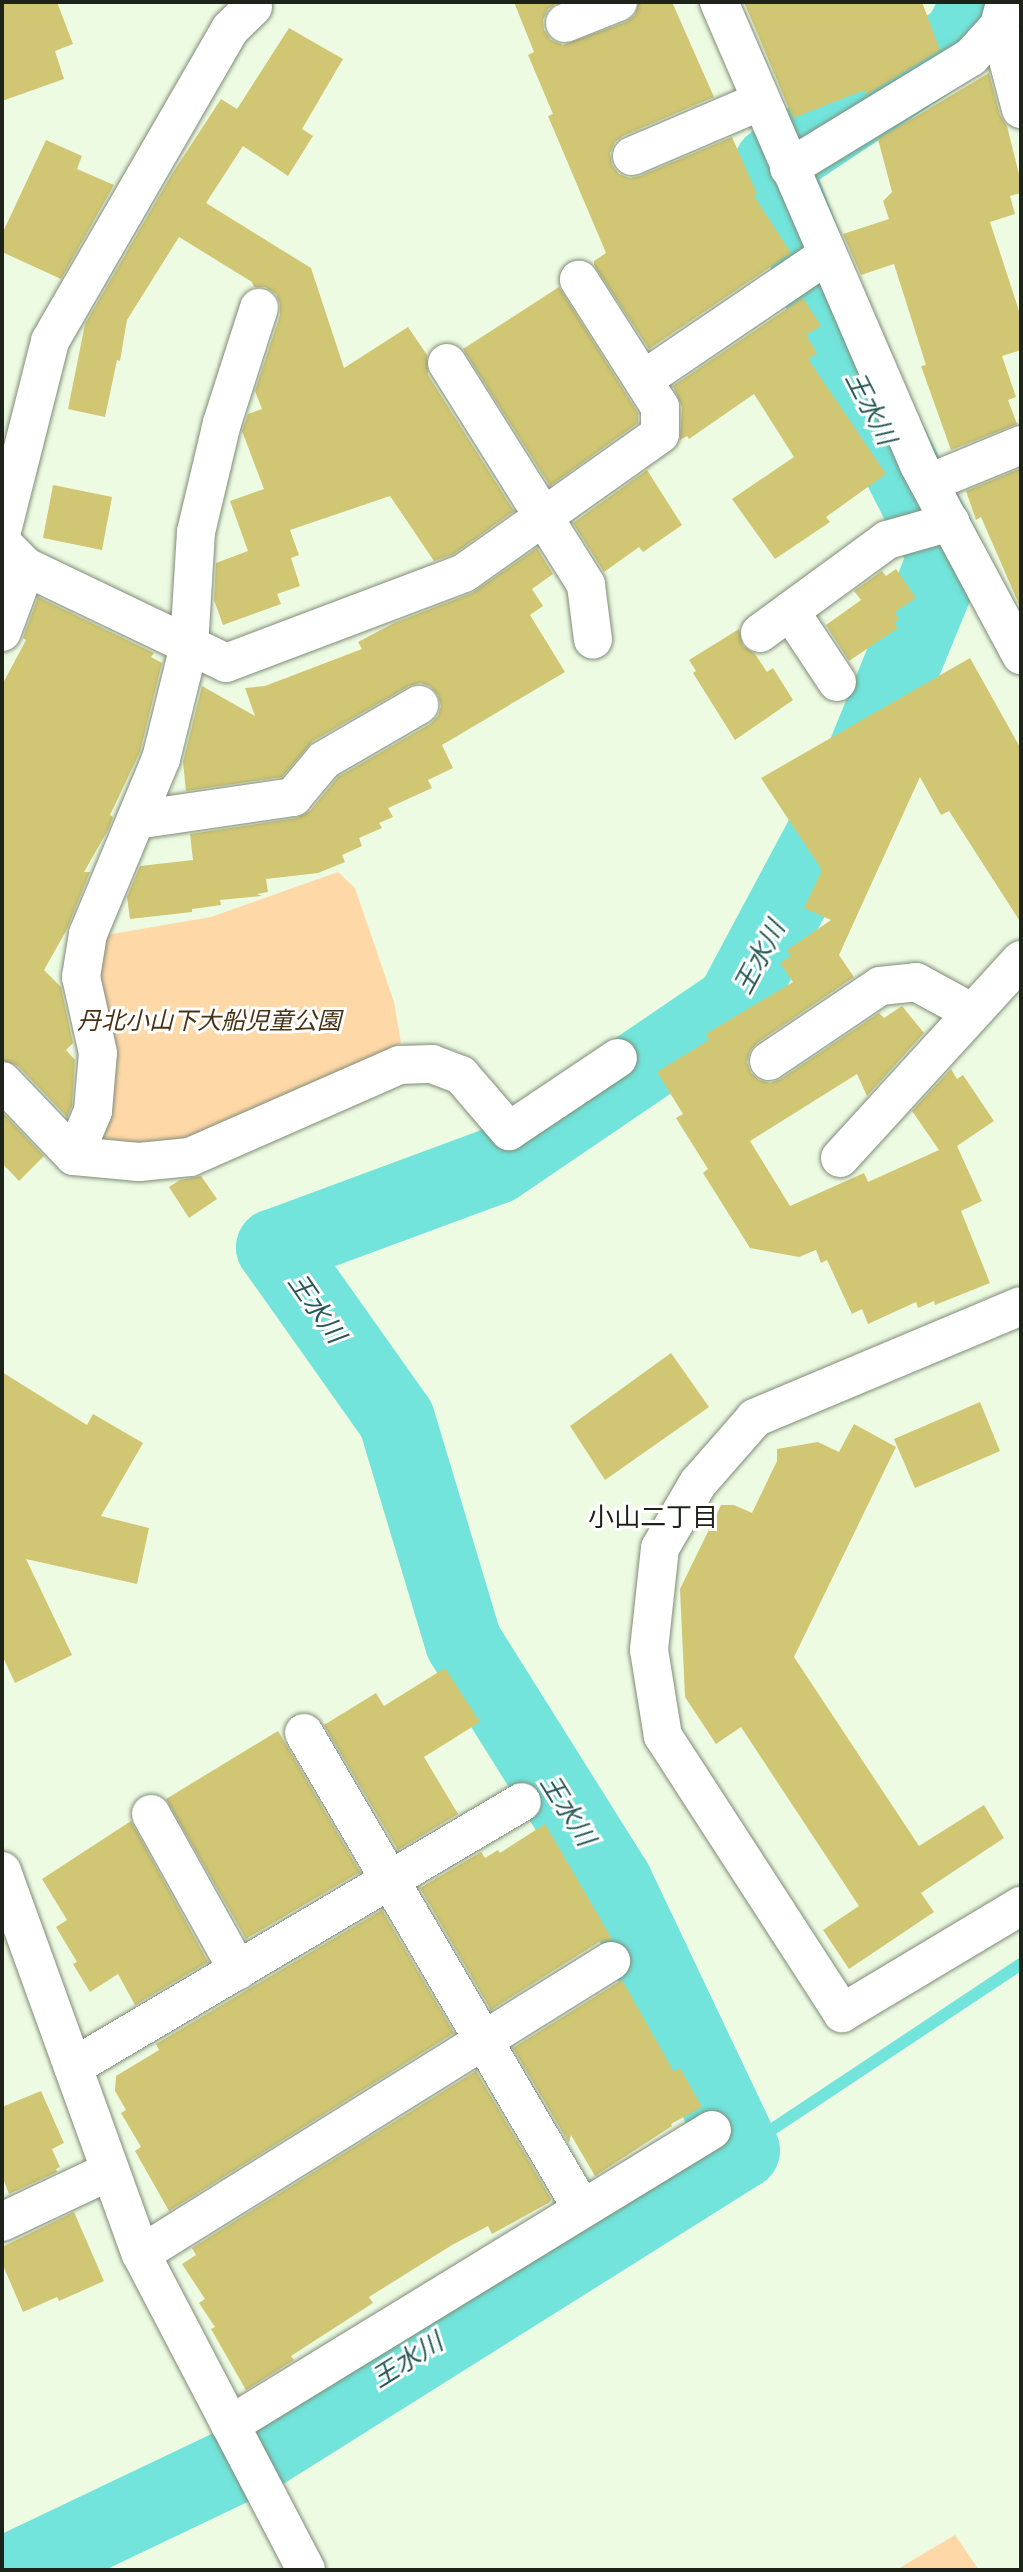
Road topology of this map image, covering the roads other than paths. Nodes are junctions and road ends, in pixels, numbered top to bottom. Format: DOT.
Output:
graph roads {
  1 [pos="618,2"];
  2 [pos="719,2"];
  3 [pos="253,7"];
  4 [pos="1002,14"];
  5 [pos="565,23"];
  6 [pos="761,102"];
  7 [pos="1021,109"];
  8 [pos="632,156"];
  9 [pos="785,160"];
  10 [pos="827,255"];
  11 [pos="579,279"];
  12 [pos="259,308"];
  13 [pos="447,363"];
  14 [pos="643,380"];
  15 [pos="1021,445"];
  16 [pos="929,484"];
  17 [pos="542,518"];
  18 [pos="936,524"];
  19 [pos="2,531"];
  20 [pos="14,555"];
  21 [pos="2,632"];
  22 [pos="593,640"];
  23 [pos="190,646"];
  24 [pos="1021,655"];
  25 [pos="837,682"];
  26 [pos="419,705"];
  27 [pos="136,820"];
  28 [pos="1021,960"];
  29 [pos="971,1012"];
  30 [pos="618,1058"];
  31 [pos="769,1061"];
  32 [pos="2,1081"];
  33 [pos="74,1156"];
  34 [pos="840,1158"];
  35 [pos="1021,1306"];
  36 [pos="304,1733"];
  37 [pos="522,1802"];
  38 [pos="151,1814"];
  39 [pos="2,1871"];
  40 [pos="388,1881"];
  41 [pos="1021,1906"];
  42 [pos="611,1961"];
  43 [pos="238,1970"];
  44 [pos="484,2040"];
  45 [pos="73,2067"];
  46 [pos="712,2130"];
  47 [pos="110,2171"];
  48 [pos="582,2209"];
  49 [pos="2,2222"];
  50 [pos="141,2254"];
  51 [pos="230,2425"];
  52 [pos="306,2570"];
  1 -- 5 [label="street"];
  2 -- 6 [label="street"];
  3 -- 19 [label="street"];
  4 -- 7 [label="street"];
  4 -- 9 [label="street"];
  6 -- 8 [label="street"];
  6 -- 9 [label="street"];
  9 -- 10 [label="street"];
  10 -- 14 [label="street"];
  10 -- 16 [label="street"];
  11 -- 14 [label="street"];
  12 -- 23 [label="street"];
  13 -- 17 [label="street"];
  14 -- 17 [label="street"];
  15 -- 16 [label="street"];
  16 -- 18 [label="street"];
  17 -- 22 [label="street"];
  17 -- 23 [label="street"];
  18 -- 24 [label="street"];
  18 -- 25 [label="street"];
  20 -- 21 [label="street"];
  20 -- 23 [label="street"];
  23 -- 27 [label="street"];
  26 -- 27 [label="street"];
  27 -- 33 [label="street"];
  28 -- 29 [label="street"];
  29 -- 31 [label="street"];
  29 -- 34 [label="street"];
  30 -- 33 [label="street"];
  32 -- 33 [label="street"];
  35 -- 41 [label="street"];
  36 -- 40 [label="street"];
  37 -- 40 [label="street"];
  38 -- 43 [label="street"];
  39 -- 45 [label="street"];
  40 -- 43 [label="street"];
  40 -- 44 [label="street"];
  42 -- 44 [label="street"];
  43 -- 45 [label="street"];
  44 -- 48 [label="street"];
  44 -- 50 [label="street"];
  45 -- 47 [label="street"];
  46 -- 48 [label="street"];
  47 -- 49 [label="street"];
  47 -- 50 [label="street"];
  48 -- 51 [label="street"];
  50 -- 51 [label="street"];
  51 -- 52 [label="street"];
}
